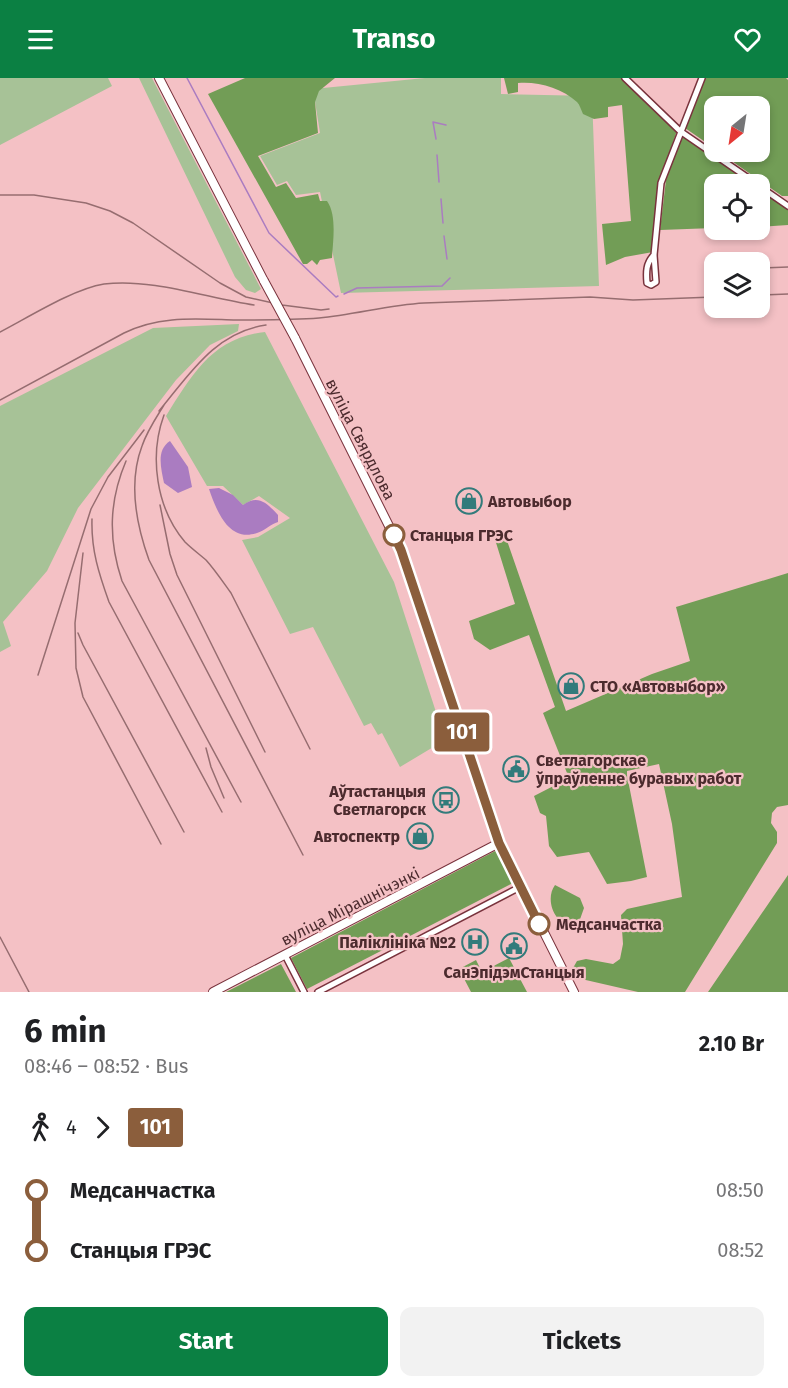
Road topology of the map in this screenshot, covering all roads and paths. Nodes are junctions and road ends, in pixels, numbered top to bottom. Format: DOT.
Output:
graph roads {
  1 [pos="159,78"];
  2 [pos="625,78"];
  3 [pos="702,78"];
  4 [pos="680,131"];
  5 [pos="742,174"];
  6 [pos="770,193"];
  7 [pos="788,206"];
  8 [pos="654,255"];
  9 [pos="499,843"];
  10 [pos="520,887"];
  11 [pos="285,955"];
  12 [pos="213,992"];
  13 [pos="304,992"];
  14 [pos="318,992"];
  15 [pos="574,992"];
  1 -- 9 [label="main road, вуліца Свярдлова, bridge"];
  2 -- 4 [label="street"];
  3 -- 4 [label="street"];
  4 -- 5 [label="street"];
  4 -- 8 [label="street"];
  6 -- 7 [label="street"];
  8 -- 8 [label="street"];
  9 -- 10 [label="main road, вуліца Свярдлова"];
  9 -- 11 [label="main road, вуліца Мірашнічэнкі"];
  10 -- 14 [label="street"];
  10 -- 15 [label="main road, вуліца Свярдлова"];
  11 -- 12 [label="main road, вуліца Мірашнічэнкі"];
  11 -- 13 [label="street"];
}
